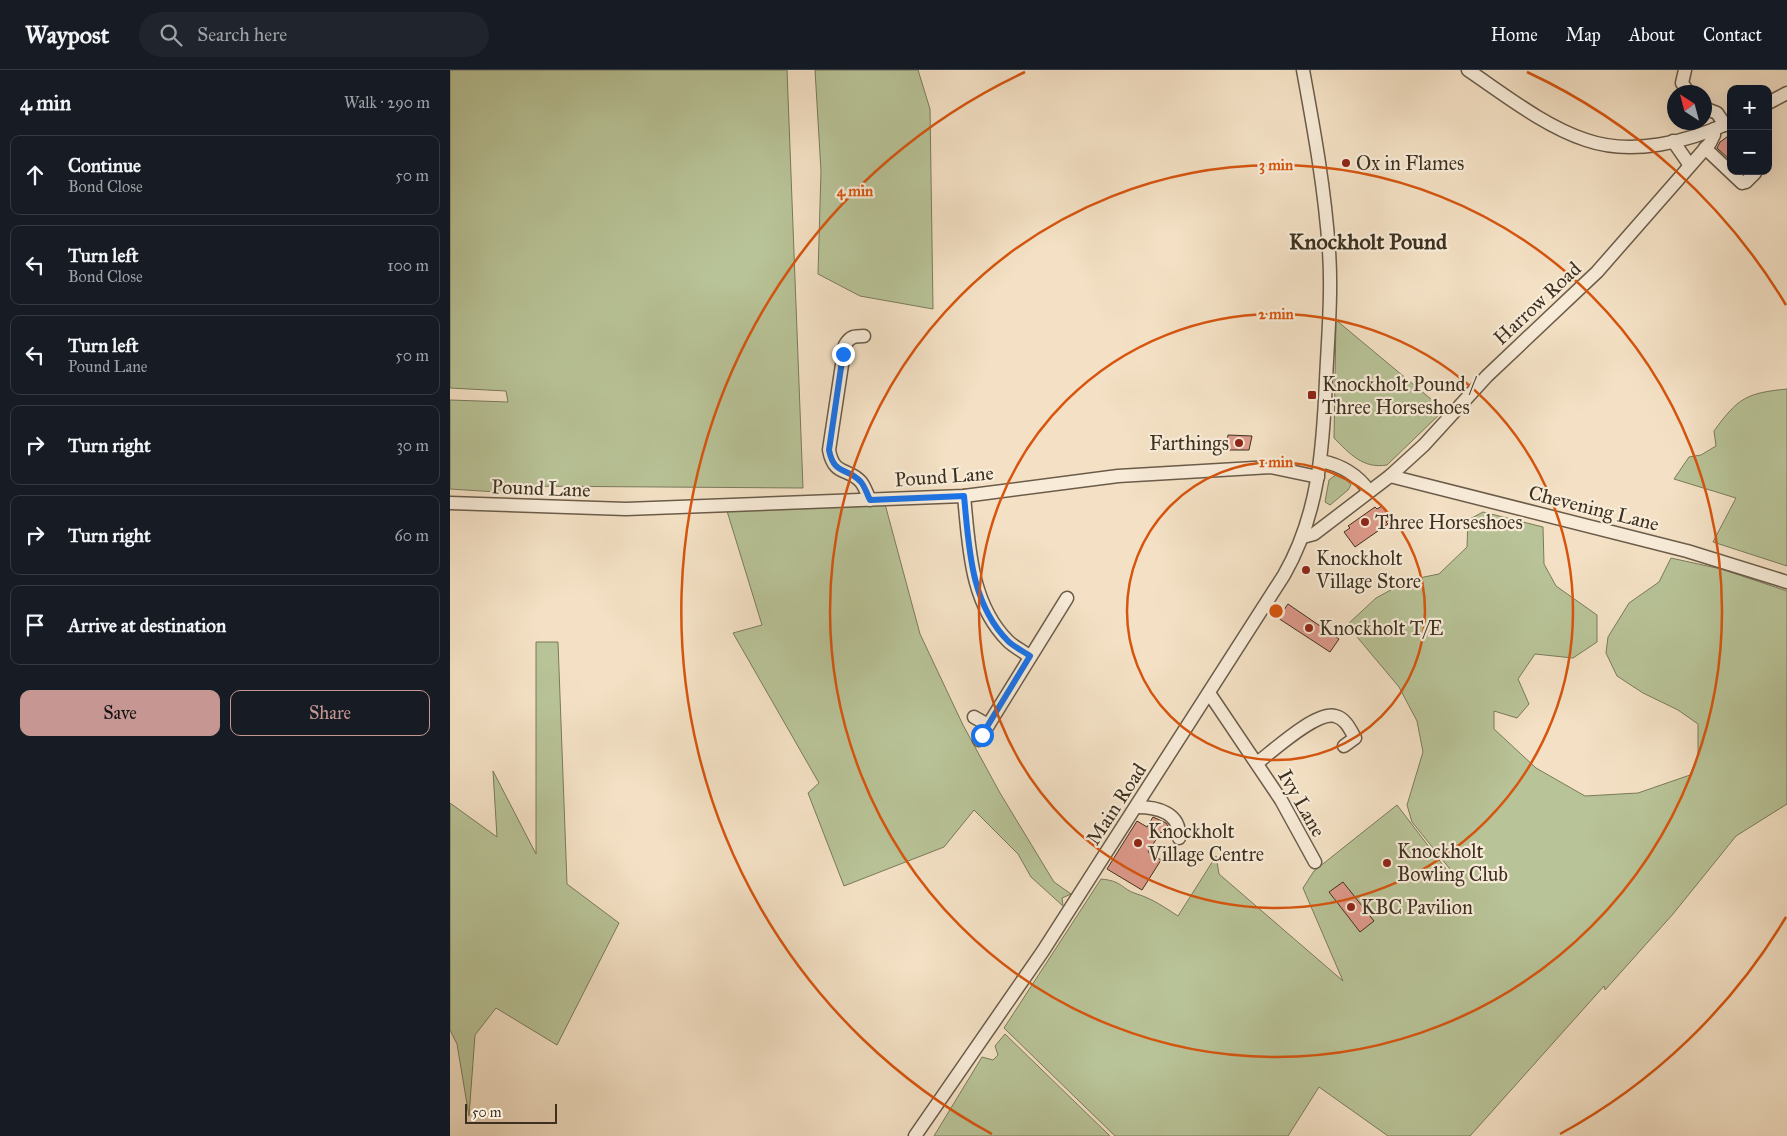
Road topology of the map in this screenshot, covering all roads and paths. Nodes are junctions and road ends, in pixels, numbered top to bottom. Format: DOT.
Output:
graph roads {
  1 [pos="1303,70"];
  2 [pos="1468,70"];
  3 [pos="1685,70"];
  4 [pos="1683,85"];
  5 [pos="1787,93"];
  6 [pos="1772,101"];
  7 [pos="1712,111"];
  8 [pos="1723,125"];
  9 [pos="1673,141"];
  10 [pos="1705,148"];
  11 [pos="1689,164"];
  12 [pos="1727,169"];
  13 [pos="1734,175"];
  14 [pos="1754,175"];
  15 [pos="864,336"];
  16 [pos="1321,461"];
  17 [pos="1390,476"];
  18 [pos="1318,477"];
  19 [pos="1369,491"];
  20 [pos="964,496"];
  21 [pos="870,500"];
  22 [pos="450,503"];
  23 [pos="1303,537"];
  24 [pos="1787,582"];
  25 [pos="1066,605"];
  26 [pos="1030,656"];
  27 [pos="1209,693"];
  28 [pos="974,716"];
  29 [pos="988,726"];
  30 [pos="979,740"];
  31 [pos="1344,746"];
  32 [pos="1257,763"];
  33 [pos="1137,806"];
  34 [pos="1179,838"];
  35 [pos="1315,862"];
  36 [pos="915,1136"];
  1 -- 16 [label="street, Main Road"];
  2 -- 9 [label="street"];
  3 -- 4 [label="street"];
  5 -- 6 [label="street"];
  7 -- 8 [label="street"];
  8 -- 9 [label="street"];
  8 -- 10 [label="street, Harrow Road"];
  9 -- 11 [label="street"];
  10 -- 11 [label="street, Harrow Road"];
  10 -- 12 [label="street"];
  11 -- 17 [label="street, Harrow Road"];
  13 -- 14 [label="street"];
  15 -- 21 [label="street"];
  16 -- 18 [label="street, Main Road"];
  16 -- 19 [label="street"];
  17 -- 19 [label="street, Harrow Road"];
  17 -- 24 [label="street, Chevening Lane"];
  18 -- 20 [label="street, Pound Lane"];
  18 -- 23 [label="street, Main Road"];
  19 -- 23 [label="street, Harrow Road"];
  20 -- 21 [label="street, Pound Lane"];
  20 -- 26 [label="street"];
  21 -- 22 [label="street, Pound Lane"];
  23 -- 27 [label="street, Main Road"];
  25 -- 26 [label="street"];
  26 -- 29 [label="street"];
  27 -- 32 [label="street, Ivy Lane"];
  27 -- 33 [label="street, Main Road"];
  28 -- 29 [label="street"];
  29 -- 30 [label="street"];
  31 -- 32 [label="street, Ivy Lane"];
  32 -- 35 [label="street, Ivy Lane"];
  33 -- 34 [label="street"];
  33 -- 36 [label="street, Main Road"];
}
